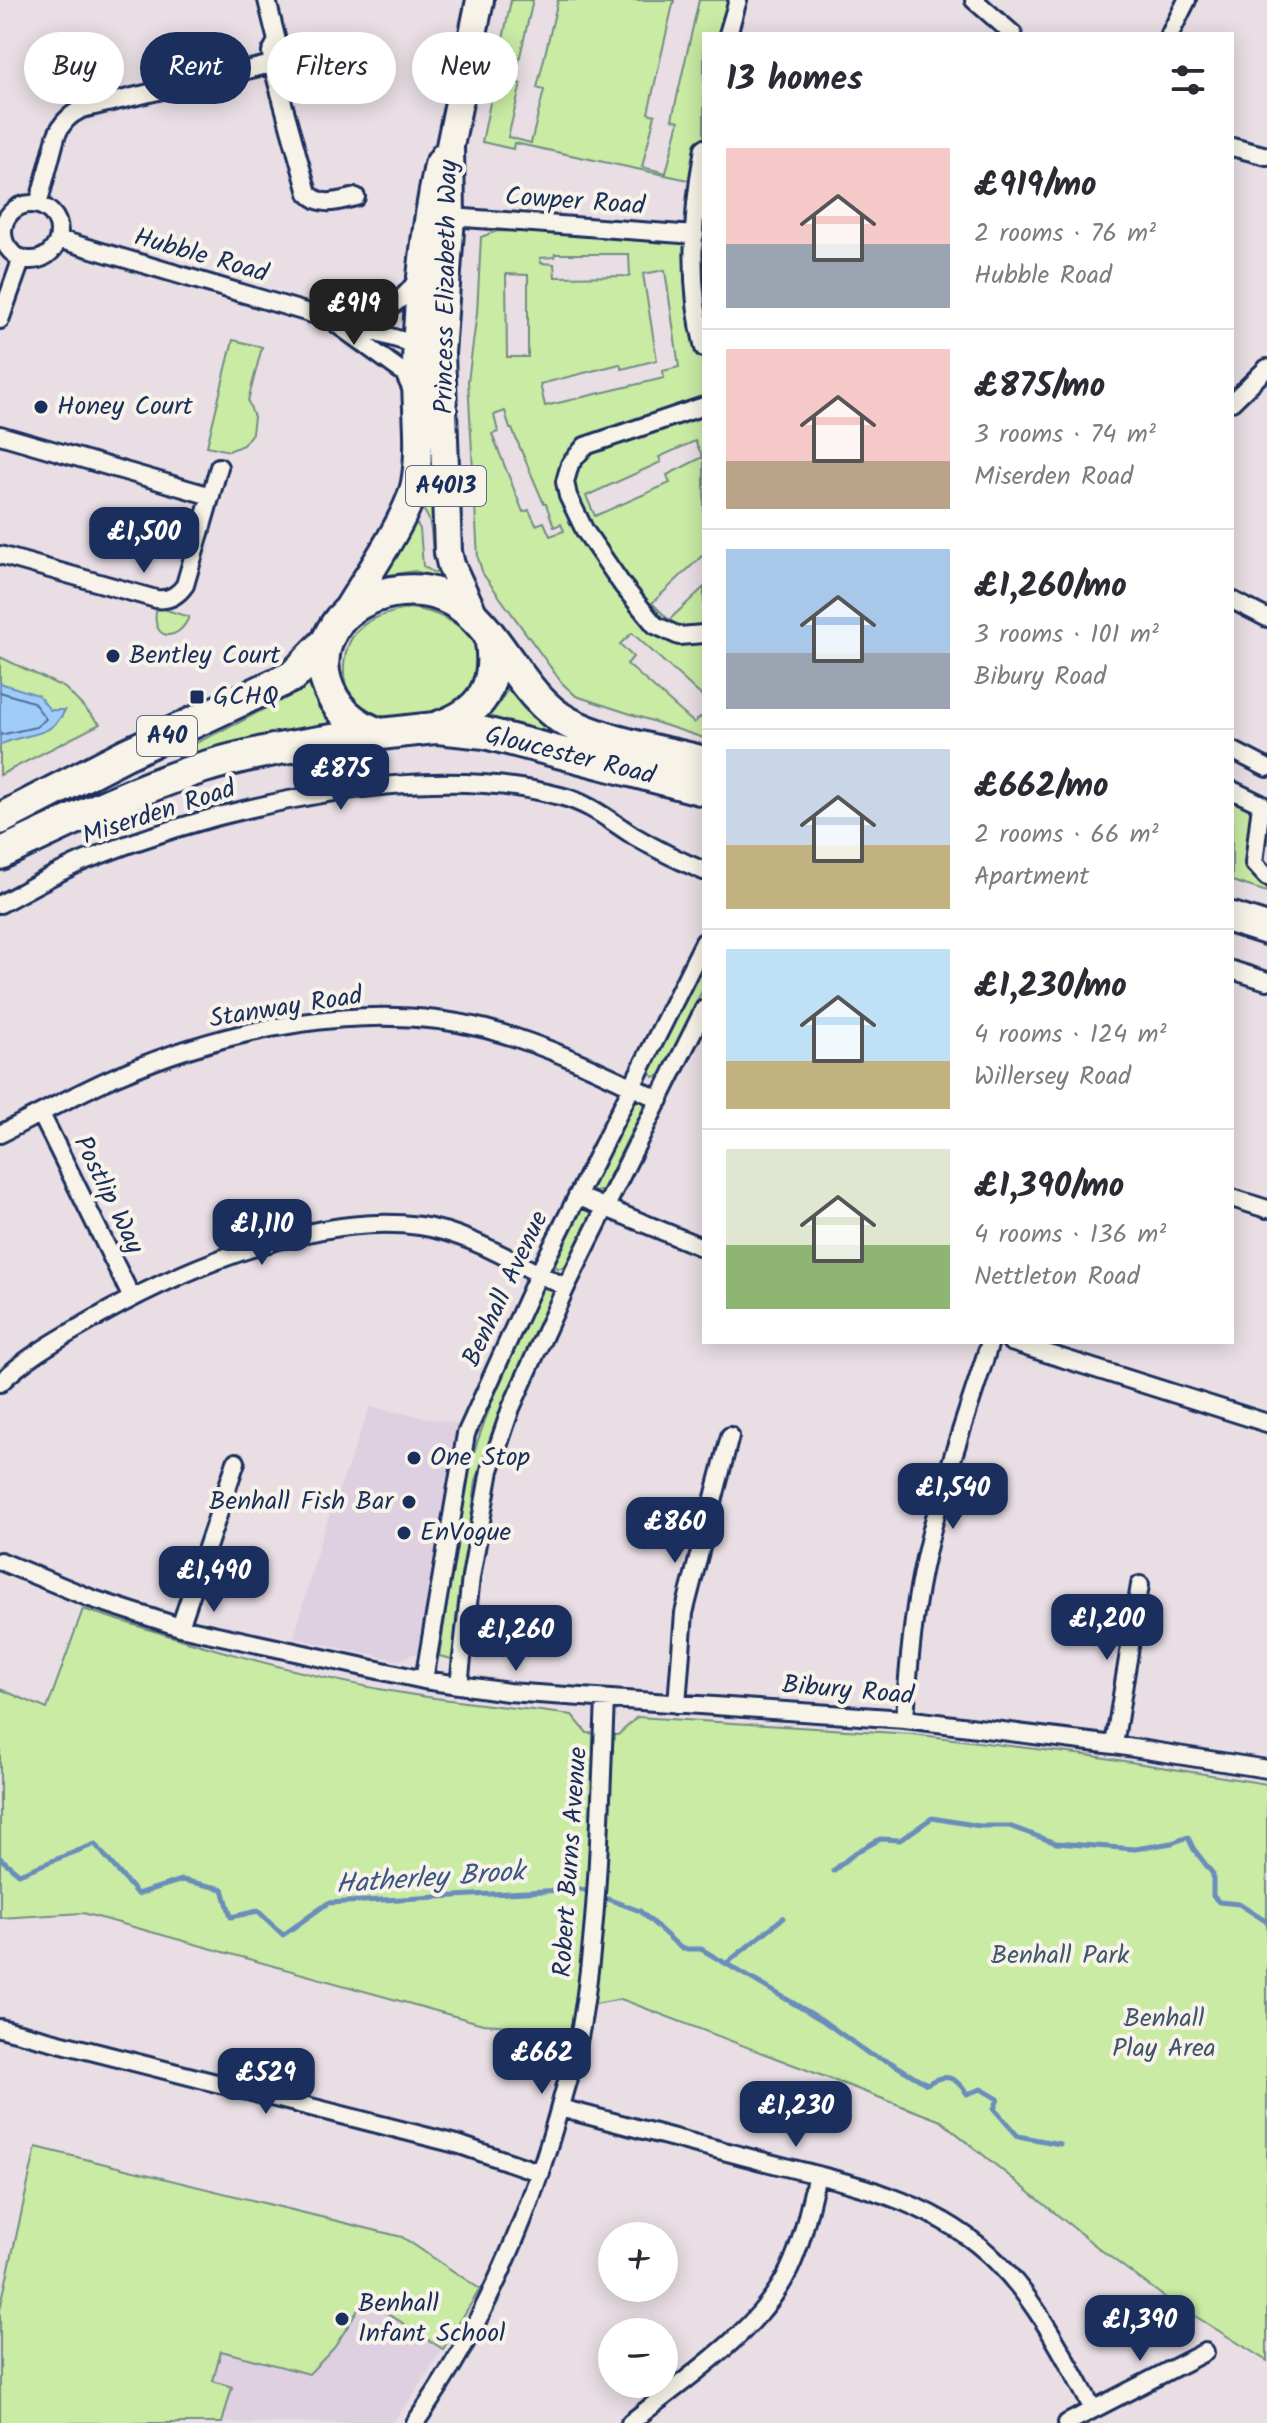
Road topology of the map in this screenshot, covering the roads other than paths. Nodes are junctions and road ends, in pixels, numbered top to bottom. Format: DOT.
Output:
graph roads {
  1 [pos="267,0"];
  2 [pos="480,0"];
  3 [pos="738,0"];
  4 [pos="974,0"];
  5 [pos="1187,0"];
  6 [pos="275,32"];
  7 [pos="729,32"];
  8 [pos="1011,32"];
  9 [pos="1171,32"];
  10 [pos="267,65"];
  11 [pos="283,104"];
  12 [pos="450,146"];
  13 [pos="1234,148"];
  14 [pos="1267,156"];
  15 [pos="702,159"];
  16 [pos="356,197"];
  17 [pos="38,205"];
  18 [pos="451,217"];
  19 [pos="695,235"];
  20 [pos="58,239"];
  21 [pos="22,258"];
  22 [pos="419,277"];
  23 [pos="331,319"];
  24 [pos="0,320"];
  25 [pos="702,338"];
  26 [pos="418,367"];
  27 [pos="1267,368"];
  28 [pos="1234,400"];
  29 [pos="702,407"];
  30 [pos="0,435"];
  31 [pos="219,467"];
  32 [pos="211,496"];
  33 [pos="0,555"];
  34 [pos="1234,601"];
  35 [pos="342,618"];
  36 [pos="1267,618"];
  37 [pos="482,625"];
  38 [pos="702,634"];
  39 [pos="325,643"];
  40 [pos="435,728"];
  41 [pos="380,734"];
  42 [pos="1234,751"];
  43 [pos="702,761"];
  44 [pos="1267,768"];
  45 [pos="702,789"];
  46 [pos="1234,790"];
  47 [pos="1264,797"];
  48 [pos="0,819"];
  49 [pos="0,854"];
  50 [pos="702,870"];
  51 [pos="1267,877"];
  52 [pos="0,904"];
  53 [pos="1234,919"];
  54 [pos="1267,929"];
  55 [pos="702,946"];
  56 [pos="1234,971"];
  57 [pos="1267,981"];
  58 [pos="702,1013"];
  59 [pos="634,1087"];
  60 [pos="660,1100"];
  61 [pos="41,1114"];
  62 [pos="0,1134"];
  63 [pos="577,1196"];
  64 [pos="1234,1199"];
  65 [pos="605,1207"];
  66 [pos="1267,1209"];
  67 [pos="702,1247"];
  68 [pos="538,1275"];
  69 [pos="566,1287"];
  70 [pos="132,1298"];
  71 [pos="989,1344"];
  72 [pos="1017,1344"];
  73 [pos="0,1383"];
  74 [pos="1267,1423"];
  75 [pos="730,1436"];
  76 [pos="236,1462"];
  77 [pos="0,1561"];
  78 [pos="1140,1585"];
  79 [pos="180,1627"];
  80 [pos="424,1680"];
  81 [pos="459,1685"];
  82 [pos="605,1700"];
  83 [pos="677,1704"];
  84 [pos="905,1719"];
  85 [pos="1114,1745"];
  86 [pos="1267,1769"];
  87 [pos="0,2028"];
  88 [pos="560,2108"];
  89 [pos="541,2173"];
  90 [pos="817,2175"];
  91 [pos="1205,2352"];
  92 [pos="1093,2409"];
  93 [pos="415,2423"];
  94 [pos="630,2423"];
  95 [pos="1067,2423"];
  1 -- 6 [label="street"];
  2 -- 12 [label="main road, Princess Elizabeth Way / A4013"];
  3 -- 7 [label="street"];
  4 -- 8 [label="street"];
  5 -- 9 [label="street"];
  10 -- 17 [label="street"];
  11 -- 16 [label="street"];
  12 -- 18 [label="main road, Princess Elizabeth Way / A4013"];
  12 -- 22 [label="main road, Princess Elizabeth Way / A4013"];
  13 -- 14 [label="street"];
  15 -- 19 [label="street"];
  17 -- 20 [label="street"];
  17 -- 21 [label="street"];
  18 -- 19 [label="street, Cowper Road"];
  18 -- 26 [label="main road, Princess Elizabeth Way / A4013"];
  19 -- 25 [label="street"];
  20 -- 21 [label="street"];
  20 -- 23 [label="street, Hubble Road"];
  21 -- 24 [label="street"];
  22 -- 23 [label="street, Hubble Road"];
  22 -- 26 [label="main road, Princess Elizabeth Way / A4013"];
  23 -- 26 [label="street, Hubble Road"];
  23 -- 26 [label="street, Hubble Road"];
  26 -- 35 [label="main road, Princess Elizabeth Way / A4013"];
  26 -- 37 [label="main road, Princess Elizabeth Way / A4013"];
  27 -- 28 [label="street"];
  29 -- 38 [label="street"];
  30 -- 32 [label="street"];
  31 -- 32 [label="street"];
  32 -- 33 [label="street"];
  34 -- 36 [label="street"];
  35 -- 37 [label="highway"];
  35 -- 39 [label="highway"];
  37 -- 40 [label="highway"];
  37 -- 43 [label="highway, Gloucester Road"];
  39 -- 41 [label="highway"];
  39 -- 48 [label="highway, A40"];
  40 -- 41 [label="highway"];
  40 -- 45 [label="highway, Gloucester Road"];
  41 -- 49 [label="highway, A40"];
  42 -- 44 [label="street"];
  46 -- 47 [label="street"];
  47 -- 51 [label="street"];
  50 -- 52 [label="street, Miserden Road"];
  53 -- 54 [label="highway"];
  55 -- 59 [label="street, Benhall Avenue"];
  56 -- 57 [label="street"];
  58 -- 60 [label="street, Benhall Avenue"];
  59 -- 60 [label="street, Stanway Road"];
  59 -- 61 [label="street, Stanway Road"];
  59 -- 63 [label="street, Benhall Avenue"];
  60 -- 65 [label="street, Benhall Avenue"];
  61 -- 62 [label="street, Stanway Road"];
  61 -- 70 [label="street, Postlip Way"];
  63 -- 65 [label="street"];
  63 -- 68 [label="street, Benhall Avenue"];
  64 -- 66 [label="street"];
  65 -- 67 [label="street"];
  65 -- 69 [label="street, Benhall Avenue"];
  68 -- 69 [label="street"];
  68 -- 70 [label="street"];
  68 -- 80 [label="street, Benhall Avenue"];
  69 -- 81 [label="street, Benhall Avenue"];
  70 -- 73 [label="street"];
  71 -- 84 [label="street"];
  72 -- 74 [label="street"];
  75 -- 83 [label="street"];
  76 -- 79 [label="street"];
  77 -- 79 [label="street, Bibury Road"];
  78 -- 85 [label="street"];
  79 -- 80 [label="street, Bibury Road"];
  80 -- 81 [label="street, Bibury Road"];
  81 -- 82 [label="street, Bibury Road"];
  82 -- 83 [label="street, Bibury Road"];
  82 -- 88 [label="street, Robert Burns Avenue"];
  83 -- 84 [label="street, Bibury Road"];
  84 -- 85 [label="street, Bibury Road"];
  85 -- 86 [label="street, Bibury Road"];
  87 -- 89 [label="street"];
  88 -- 89 [label="street, Robert Burns Avenue"];
  88 -- 90 [label="street"];
  89 -- 93 [label="street, Robert Burns Avenue"];
  90 -- 92 [label="street"];
  90 -- 94 [label="street"];
  91 -- 92 [label="street"];
  92 -- 95 [label="street"];
}
